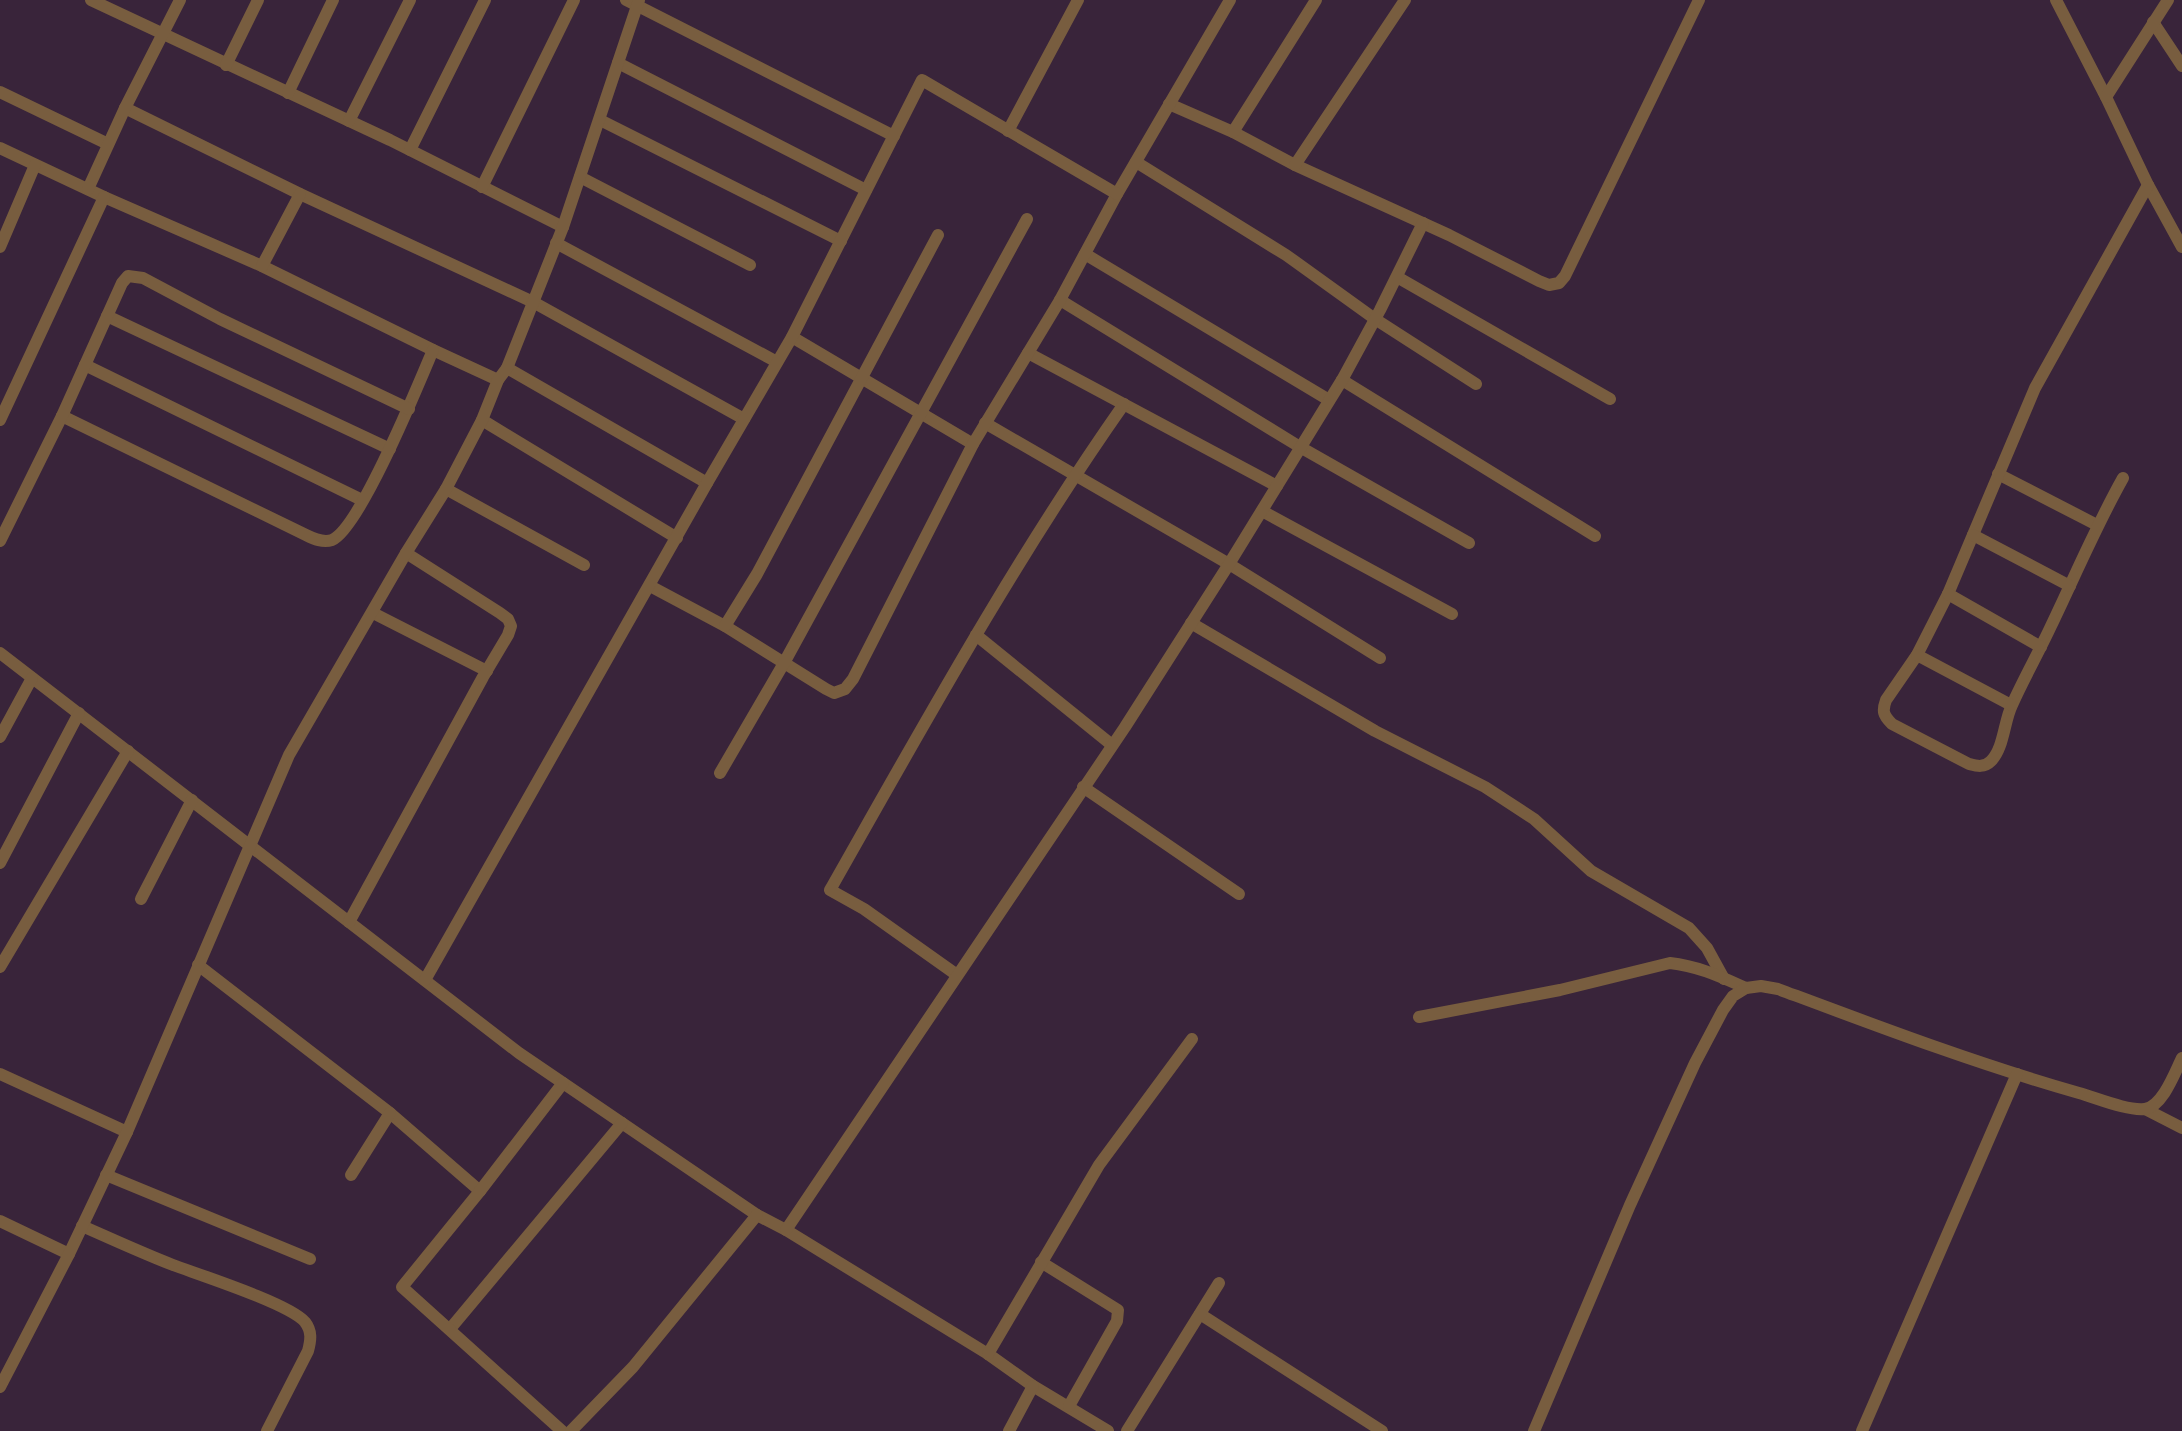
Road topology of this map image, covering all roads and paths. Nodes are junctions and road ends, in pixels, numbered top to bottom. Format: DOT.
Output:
graph roads {
  1 [pos="91,0"];
  2 [pos="180,0"];
  3 [pos="258,0"];
  4 [pos="333,0"];
  5 [pos="410,0"];
  6 [pos="485,0"];
  7 [pos="574,0"];
  8 [pos="1078,0"];
  9 [pos="1316,0"];
  10 [pos="1404,0"];
  11 [pos="1700,0"];
  12 [pos="2056,0"];
  13 [pos="2168,0"];
  14 [pos="634,2"];
  15 [pos="1225,2"];
  16 [pos="106,3"];
  17 [pos="2153,22"];
  18 [pos="164,33"];
  19 [pos="618,63"];
  20 [pos="226,64"];
  21 [pos="2182,66"];
  22 [pos="0,92"];
  23 [pos="288,93"];
  24 [pos="2106,97"];
  25 [pos="1169,104"];
  26 [pos="126,108"];
  27 [pos="600,120"];
  28 [pos="349,121"];
  29 [pos="1008,131"];
  30 [pos="1233,132"];
  31 [pos="894,136"];
  32 [pos="108,144"];
  33 [pos="0,148"];
  34 [pos="410,150"];
  35 [pos="1136,162"];
  36 [pos="35,165"];
  37 [pos="1295,165"];
  38 [pos="580,177"];
  39 [pos="2148,185"];
  40 [pos="482,186"];
  41 [pos="88,189"];
  42 [pos="866,190"];
  43 [pos="300,194"];
  44 [pos="1117,194"];
  45 [pos="104,197"];
  46 [pos="1027,219"];
  47 [pos="1423,224"];
  48 [pos="563,227"];
  49 [pos="938,235"];
  50 [pos="841,241"];
  51 [pos="556,243"];
  52 [pos="0,247"];
  53 [pos="2182,247"];
  54 [pos="1085,254"];
  55 [pos="750,265"];
  56 [pos="262,266"];
  57 [pos="1397,276"];
  58 [pos="1060,300"];
  59 [pos="533,302"];
  60 [pos="107,316"];
  61 [pos="1375,319"];
  62 [pos="792,337"];
  63 [pos="432,350"];
  64 [pos="1028,353"];
  65 [pos="777,362"];
  66 [pos="85,365"];
  67 [pos="507,368"];
  68 [pos="860,379"];
  69 [pos="498,380"];
  70 [pos="1342,380"];
  71 [pos="1476,384"];
  72 [pos="1329,400"];
  73 [pos="1610,400"];
  74 [pos="1124,404"];
  75 [pos="409,409"];
  76 [pos="922,414"];
  77 [pos="62,416"];
  78 [pos="744,419"];
  79 [pos="0,420"];
  80 [pos="482,420"];
  81 [pos="985,423"];
  82 [pos="973,444"];
  83 [pos="1300,447"];
  84 [pos="390,449"];
  85 [pos="1074,474"];
  86 [pos="1998,474"];
  87 [pos="2123,478"];
  88 [pos="707,482"];
  89 [pos="1277,486"];
  90 [pos="446,489"];
  91 [pos="362,500"];
  92 [pos="1262,511"];
  93 [pos="2097,525"];
  94 [pos="1973,535"];
  95 [pos="1595,536"];
  96 [pos="677,538"];
  97 [pos="0,541"];
  98 [pos="1469,543"];
  99 [pos="406,554"];
  100 [pos="1229,564"];
  101 [pos="584,565"];
  102 [pos="650,586"];
  103 [pos="2070,586"];
  104 [pos="1948,594"];
  105 [pos="373,613"];
  106 [pos="1452,614"];
  107 [pos="1191,623"];
  108 [pos="725,626"];
  109 [pos="976,635"];
  110 [pos="2042,647"];
  111 [pos="0,653"];
  112 [pos="1917,655"];
  113 [pos="1380,658"];
  114 [pos="784,663"];
  115 [pos="487,671"];
  116 [pos="32,678"];
  117 [pos="2011,706"];
  118 [pos="79,713"];
  119 [pos="0,737"];
  120 [pos="1112,745"];
  121 [pos="128,751"];
  122 [pos="720,773"];
  123 [pos="1083,787"];
  124 [pos="192,800"];
  125 [pos="249,845"];
  126 [pos="0,863"];
  127 [pos="1240,894"];
  128 [pos="141,899"];
  129 [pos="349,922"];
  130 [pos="198,965"];
  131 [pos="0,967"];
  132 [pos="957,976"];
  133 [pos="1724,979"];
  134 [pos="425,980"];
  135 [pos="1746,988"];
  136 [pos="1419,1017"];
  137 [pos="1192,1039"];
  138 [pos="2182,1058"];
  139 [pos="0,1074"];
  140 [pos="2017,1074"];
  141 [pos="564,1083"];
  142 [pos="2145,1109"];
  143 [pos="390,1113"];
  144 [pos="622,1124"];
  145 [pos="2182,1128"];
  146 [pos="128,1132"];
  147 [pos="106,1175"];
  148 [pos="351,1175"];
  149 [pos="480,1191"];
  150 [pos="757,1215"];
  151 [pos="0,1221"];
  152 [pos="82,1226"];
  153 [pos="786,1230"];
  154 [pos="68,1254"];
  155 [pos="310,1259"];
  156 [pos="1041,1262"];
  157 [pos="1218,1283"];
  158 [pos="1200,1314"];
  159 [pos="450,1328"];
  160 [pos="988,1354"];
  161 [pos="1,1381"];
  162 [pos="1033,1386"];
  163 [pos="1069,1406"];
  164 [pos="267,1431"];
  165 [pos="562,1431"];
  166 [pos="571,1431"];
  167 [pos="1009,1431"];
  168 [pos="1108,1431"];
  169 [pos="1127,1431"];
  170 [pos="1382,1431"];
  171 [pos="1534,1431"];
  172 [pos="1862,1431"];
  1 -- 16 [label="street"];
  2 -- 18 [label="street"];
  3 -- 20 [label="street"];
  4 -- 23 [label="street"];
  5 -- 28 [label="street"];
  6 -- 34 [label="street"];
  7 -- 40 [label="street"];
  8 -- 29 [label="street"];
  9 -- 30 [label="street"];
  10 -- 37 [label="street"];
  11 -- 47 [label="street"];
  12 -- 24 [label="street"];
  13 -- 17 [label="street"];
  14 -- 19 [label="street"];
  14 -- 31 [label="street"];
  15 -- 25 [label="street"];
  16 -- 18 [label="street"];
  17 -- 21 [label="street"];
  17 -- 24 [label="street"];
  18 -- 20 [label="street"];
  18 -- 26 [label="street"];
  19 -- 27 [label="street"];
  19 -- 42 [label="street"];
  20 -- 23 [label="street"];
  22 -- 32 [label="street"];
  23 -- 28 [label="street"];
  24 -- 39 [label="street"];
  25 -- 30 [label="street"];
  25 -- 35 [label="street"];
  26 -- 32 [label="street"];
  26 -- 43 [label="street"];
  27 -- 38 [label="street"];
  27 -- 50 [label="street"];
  28 -- 34 [label="street"];
  29 -- 31 [label="street"];
  29 -- 44 [label="street"];
  30 -- 37 [label="street"];
  31 -- 42 [label="street"];
  32 -- 41 [label="street"];
  33 -- 36 [label="street"];
  34 -- 40 [label="street"];
  35 -- 44 [label="street"];
  35 -- 61 [label="street"];
  36 -- 41 [label="street"];
  36 -- 52 [label="street"];
  37 -- 47 [label="street"];
  38 -- 48 [label="street"];
  38 -- 55 [label="street"];
  39 -- 53 [label="street"];
  39 -- 86 [label="street"];
  40 -- 48 [label="street"];
  41 -- 45 [label="street"];
  42 -- 50 [label="street"];
  43 -- 56 [label="street"];
  43 -- 59 [label="street"];
  44 -- 54 [label="street"];
  45 -- 56 [label="street"];
  45 -- 79 [label="street"];
  46 -- 76 [label="street"];
  47 -- 57 [label="street"];
  48 -- 51 [label="street"];
  49 -- 68 [label="street"];
  50 -- 62 [label="street"];
  51 -- 59 [label="street"];
  51 -- 65 [label="street"];
  54 -- 58 [label="street"];
  54 -- 72 [label="street"];
  56 -- 63 [label="street"];
  57 -- 61 [label="street"];
  57 -- 73 [label="street"];
  58 -- 64 [label="street"];
  58 -- 83 [label="street"];
  59 -- 67 [label="street"];
  59 -- 78 [label="street"];
  60 -- 66 [label="street"];
  60 -- 75 [label="street"];
  60 -- 84 [label="street"];
  61 -- 70 [label="street"];
  61 -- 71 [label="street"];
  62 -- 65 [label="street"];
  62 -- 68 [label="street"];
  63 -- 69 [label="street"];
  63 -- 75 [label="street"];
  64 -- 74 [label="street"];
  64 -- 81 [label="street"];
  65 -- 78 [label="street"];
  66 -- 77 [label="street"];
  66 -- 91 [label="street"];
  67 -- 69 [label="street"];
  67 -- 88 [label="street"];
  68 -- 76 [label="street"];
  68 -- 108 [label="street"];
  69 -- 80 [label="street"];
  70 -- 72 [label="street"];
  70 -- 95 [label="street"];
  72 -- 83 [label="street"];
  74 -- 85 [label="street"];
  74 -- 89 [label="street"];
  75 -- 84 [label="street"];
  76 -- 82 [label="street"];
  76 -- 114 [label="street"];
  77 -- 91 [label="street"];
  77 -- 97 [label="street"];
  78 -- 88 [label="street"];
  80 -- 90 [label="street"];
  80 -- 96 [label="street"];
  81 -- 82 [label="street"];
  81 -- 85 [label="street"];
  82 -- 114 [label="street"];
  83 -- 89 [label="street"];
  83 -- 98 [label="street"];
  84 -- 91 [label="street"];
  85 -- 100 [label="street"];
  85 -- 109 [label="street"];
  86 -- 93 [label="street"];
  86 -- 94 [label="street"];
  87 -- 93 [label="street"];
  88 -- 96 [label="street"];
  89 -- 92 [label="street"];
  90 -- 99 [label="street"];
  90 -- 101 [label="street"];
  92 -- 100 [label="street"];
  92 -- 106 [label="street"];
  93 -- 103 [label="street"];
  94 -- 103 [label="street"];
  94 -- 104 [label="street"];
  96 -- 102 [label="street"];
  99 -- 105 [label="street"];
  99 -- 115 [label="street"];
  100 -- 107 [label="street"];
  100 -- 113 [label="street"];
  102 -- 108 [label="street"];
  102 -- 134 [label="street"];
  103 -- 110 [label="street"];
  104 -- 110 [label="street"];
  104 -- 112 [label="street"];
  105 -- 115 [label="street"];
  105 -- 125 [label="street"];
  107 -- 120 [label="street"];
  107 -- 133 [label="street"];
  108 -- 114 [label="street"];
  109 -- 120 [label="street"];
  109 -- 132 [label="street"];
  110 -- 117 [label="street"];
  111 -- 116 [label="street"];
  112 -- 117 [label="street"];
  112 -- 117 [label="street"];
  114 -- 122 [label="street"];
  115 -- 129 [label="street"];
  116 -- 118 [label="street"];
  116 -- 119 [label="street"];
  118 -- 121 [label="street"];
  118 -- 126 [label="street"];
  120 -- 123 [label="street"];
  121 -- 124 [label="street"];
  121 -- 131 [label="street"];
  123 -- 127 [label="street"];
  123 -- 132 [label="street"];
  124 -- 125 [label="street"];
  124 -- 128 [label="street"];
  125 -- 129 [label="street"];
  125 -- 130 [label="street"];
  129 -- 134 [label="street"];
  130 -- 143 [label="street"];
  130 -- 146 [label="street"];
  132 -- 153 [label="street"];
  133 -- 135 [label="street"];
  133 -- 136 [label="street"];
  134 -- 141 [label="street"];
  135 -- 140 [label="street"];
  135 -- 171 [label="street"];
  137 -- 156 [label="street"];
  138 -- 142 [label="street"];
  139 -- 146 [label="street"];
  140 -- 142 [label="street"];
  140 -- 172 [label="street"];
  141 -- 144 [label="street"];
  141 -- 149 [label="street"];
  142 -- 145 [label="street"];
  143 -- 148 [label="street"];
  143 -- 149 [label="street"];
  144 -- 150 [label="street"];
  144 -- 159 [label="street"];
  146 -- 147 [label="street"];
  147 -- 152 [label="street"];
  147 -- 155 [label="street"];
  149 -- 159 [label="street"];
  150 -- 153 [label="street"];
  150 -- 166 [label="street"];
  151 -- 154 [label="street"];
  152 -- 154 [label="street"];
  152 -- 164 [label="street"];
  153 -- 160 [label="street"];
  154 -- 161 [label="street"];
  156 -- 160 [label="street"];
  156 -- 163 [label="street"];
  157 -- 158 [label="street"];
  158 -- 169 [label="street"];
  158 -- 170 [label="street"];
  159 -- 165 [label="street"];
  160 -- 162 [label="street"];
  162 -- 163 [label="street"];
  162 -- 167 [label="street"];
  163 -- 168 [label="street"];
}
